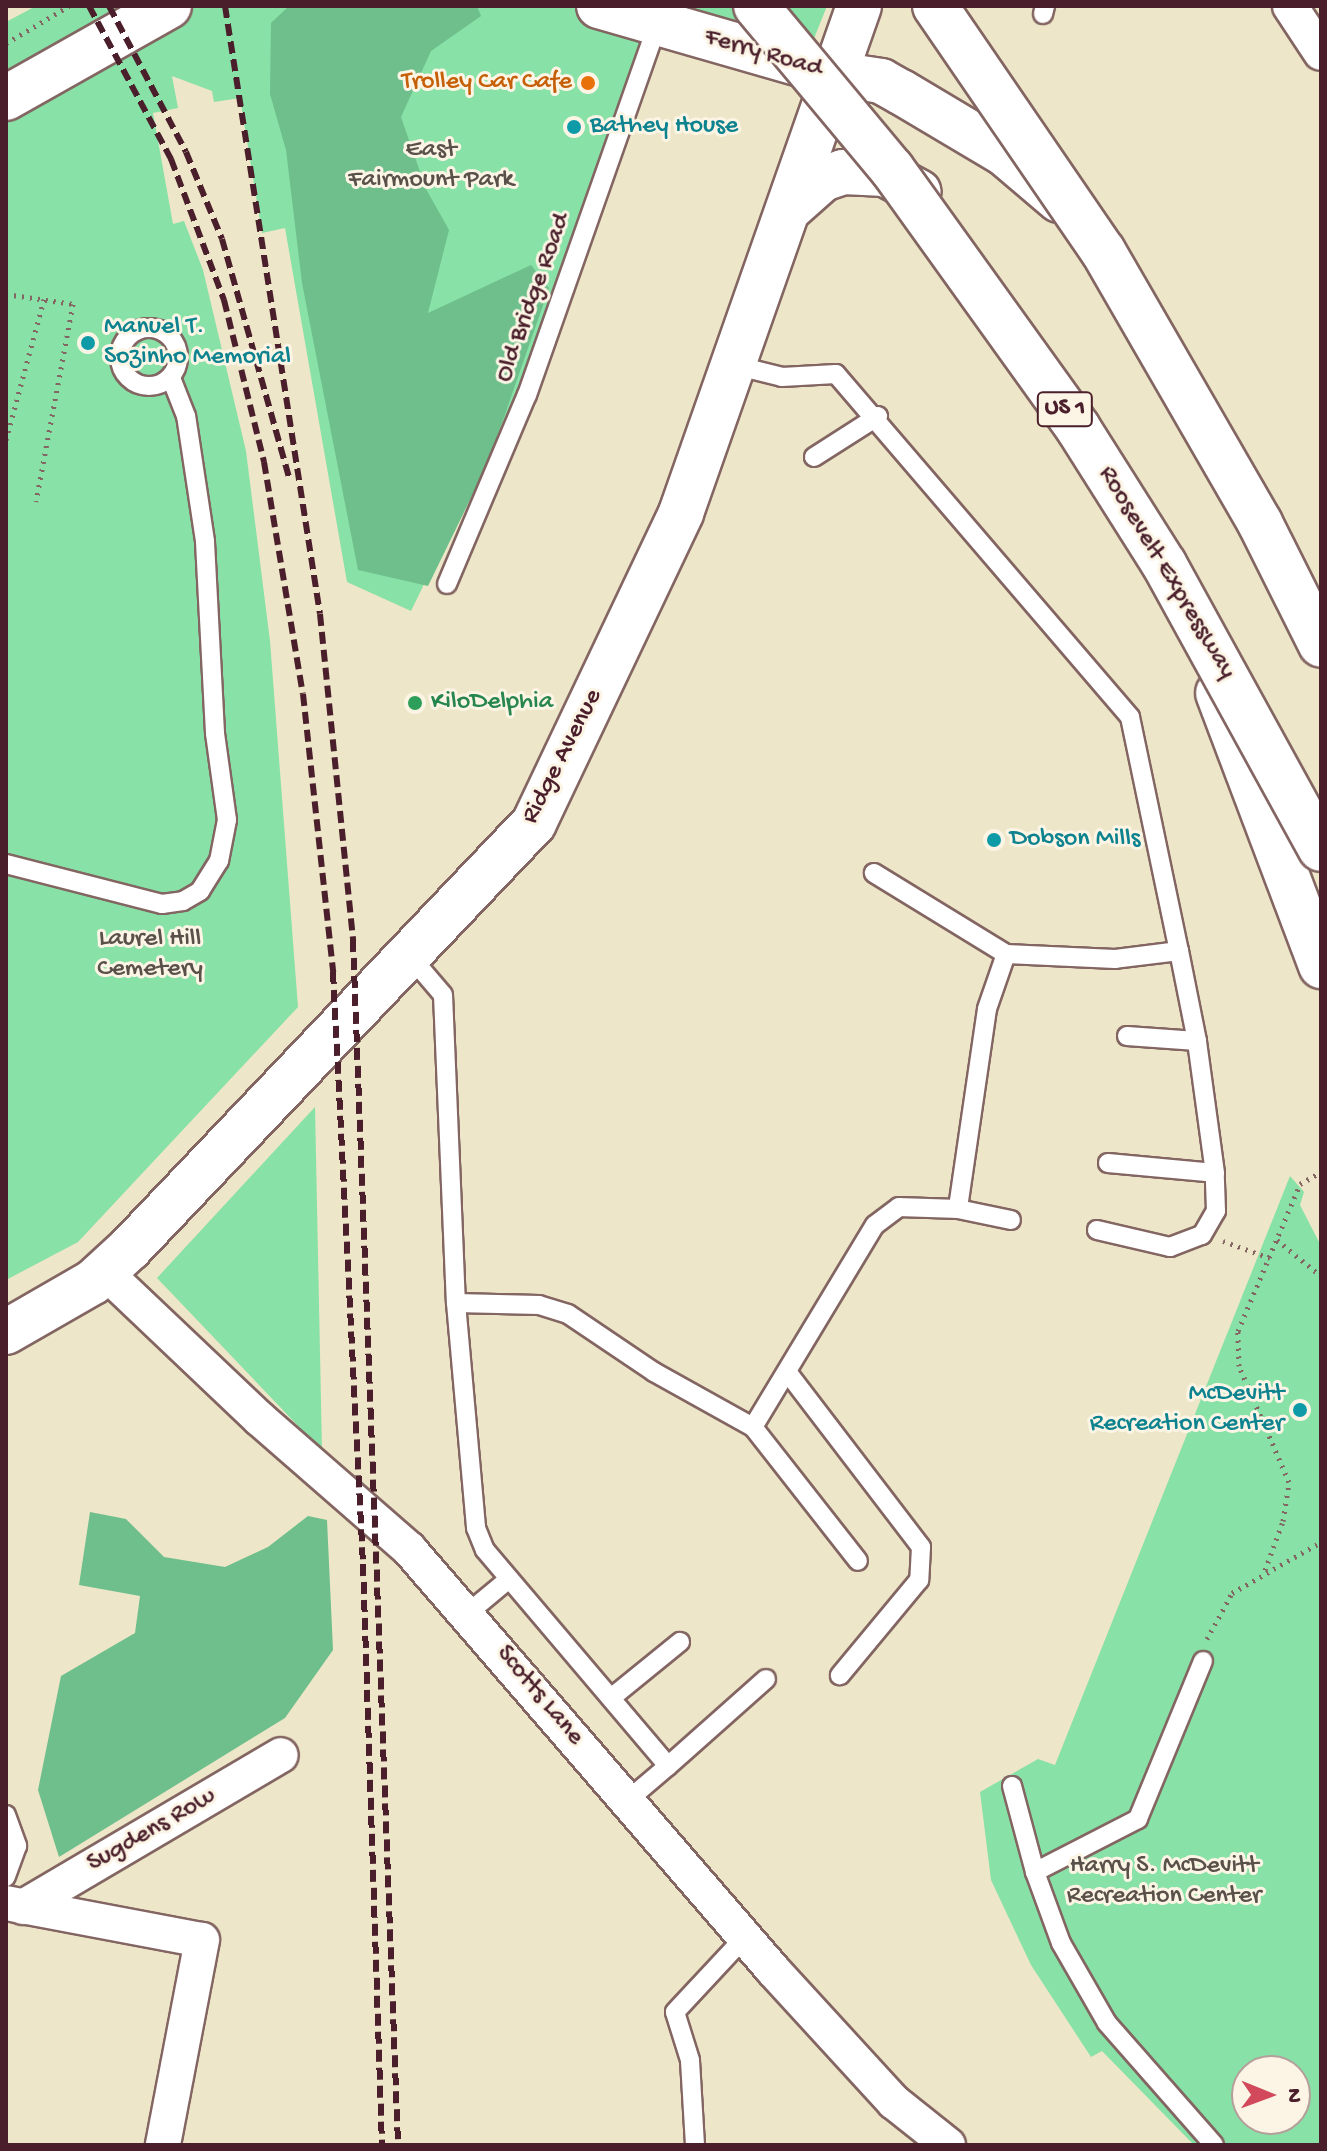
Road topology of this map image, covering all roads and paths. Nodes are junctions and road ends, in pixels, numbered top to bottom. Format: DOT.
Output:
graph roads {
  1 [pos="69,6"];
  2 [pos="169,6"];
  3 [pos="756,6"];
  4 [pos="859,6"];
  5 [pos="933,6"];
  6 [pos="1290,6"];
  7 [pos="647,15"];
  8 [pos="6,43"];
  9 [pos="1321,53"];
  10 [pos="835,74"];
  11 [pos="6,98"];
  12 [pos="925,196"];
  13 [pos="788,210"];
  14 [pos="1079,222"];
  15 [pos="6,294"];
  16 [pos="44,299"];
  17 [pos="734,365"];
  18 [pos="171,378"];
  19 [pos="878,416"];
  20 [pos="6,440"];
  21 [pos="814,457"];
  22 [pos="36,502"];
  23 [pos="447,584"];
  24 [pos="1321,606"];
  25 [pos="1321,645"];
  26 [pos="1321,849"];
  27 [pos="6,864"];
  28 [pos="874,873"];
  29 [pos="1179,951"];
  30 [pos="1006,954"];
  31 [pos="409,955"];
  32 [pos="1321,966"];
  33 [pos="1127,1036"];
  34 [pos="1197,1041"];
  35 [pos="1108,1163"];
  36 [pos="1321,1172"];
  37 [pos="1215,1173"];
  38 [pos="958,1209"];
  39 [pos="1011,1220"];
  40 [pos="1097,1230"];
  41 [pos="1277,1240"];
  42 [pos="1226,1241"];
  43 [pos="1270,1258"];
  44 [pos="105,1272"];
  45 [pos="1321,1276"];
  46 [pos="456,1303"];
  47 [pos="6,1332"];
  48 [pos="788,1373"];
  49 [pos="753,1427"];
  50 [pos="1321,1542"];
  51 [pos="858,1561"];
  52 [pos="1265,1570"];
  53 [pos="509,1579"];
  54 [pos="468,1613"];
  55 [pos="680,1642"];
  56 [pos="1203,1661"];
  57 [pos="840,1675"];
  58 [pos="766,1679"];
  59 [pos="611,1698"];
  60 [pos="281,1755"];
  61 [pos="668,1766"];
  62 [pos="1012,1786"];
  63 [pos="628,1800"];
  64 [pos="6,1815"];
  65 [pos="1035,1872"];
  66 [pos="6,1877"];
  67 [pos="14,1905"];
  68 [pos="745,1937"];
  69 [pos="163,2145"];
  70 [pos="695,2145"];
  71 [pos="948,2145"];
  72 [pos="1214,2145"];
  1 -- 8 [label="path"];
  2 -- 11 [label="main road"];
  3 -- 26 [label="main road, Roosevelt Expressway / US 1, bridge"];
  4 -- 10 [label="main road, Ridge Avenue"];
  5 -- 14 [label="main road"];
  5 -- 25 [label="main road, bridge"];
  6 -- 9 [label="street"];
  7 -- 10 [label="main road, Ferry Road"];
  7 -- 23 [label="lane, Old Bridge Road"];
  10 -- 12 [label="main road"];
  10 -- 13 [label="main road, Ridge Avenue"];
  10 -- 14 [label="main road, Ferry Road"];
  12 -- 13 [label="main road"];
  12 -- 32 [label="main road"];
  13 -- 17 [label="main road, Ridge Avenue"];
  14 -- 24 [label="main road"];
  15 -- 16 [label="path"];
  16 -- 20 [label="path"];
  16 -- 22 [label="path"];
  17 -- 19 [label="lane"];
  17 -- 31 [label="main road, Ridge Avenue"];
  18 -- 27 [label="lane"];
  19 -- 21 [label="lane"];
  19 -- 29 [label="lane"];
  28 -- 30 [label="lane"];
  29 -- 30 [label="lane"];
  29 -- 34 [label="lane"];
  30 -- 38 [label="lane"];
  31 -- 44 [label="main road, Ridge Avenue"];
  31 -- 46 [label="lane"];
  33 -- 34 [label="lane"];
  34 -- 37 [label="lane"];
  35 -- 37 [label="lane"];
  36 -- 41 [label="path"];
  37 -- 40 [label="lane"];
  38 -- 39 [label="lane"];
  38 -- 48 [label="lane"];
  41 -- 43 [label="path"];
  41 -- 45 [label="path"];
  42 -- 43 [label="path"];
  43 -- 52 [label="path"];
  44 -- 47 [label="main road, Ridge Avenue"];
  44 -- 54 [label="street, Scotts Lane"];
  46 -- 49 [label="lane"];
  46 -- 53 [label="lane"];
  48 -- 49 [label="lane"];
  48 -- 57 [label="lane"];
  49 -- 51 [label="lane"];
  50 -- 52 [label="path"];
  52 -- 56 [label="path"];
  53 -- 54 [label="lane"];
  53 -- 59 [label="lane"];
  54 -- 63 [label="street, Scotts Lane"];
  55 -- 59 [label="lane"];
  56 -- 65 [label="lane"];
  58 -- 61 [label="lane"];
  59 -- 61 [label="lane"];
  60 -- 67 [label="street, Sugdens Row"];
  61 -- 63 [label="lane"];
  62 -- 65 [label="lane"];
  63 -- 68 [label="street, Scotts Lane"];
  64 -- 66 [label="lane"];
  65 -- 72 [label="lane"];
  67 -- 69 [label="street"];
  68 -- 70 [label="lane"];
  68 -- 71 [label="street, Scotts Lane"];
}
